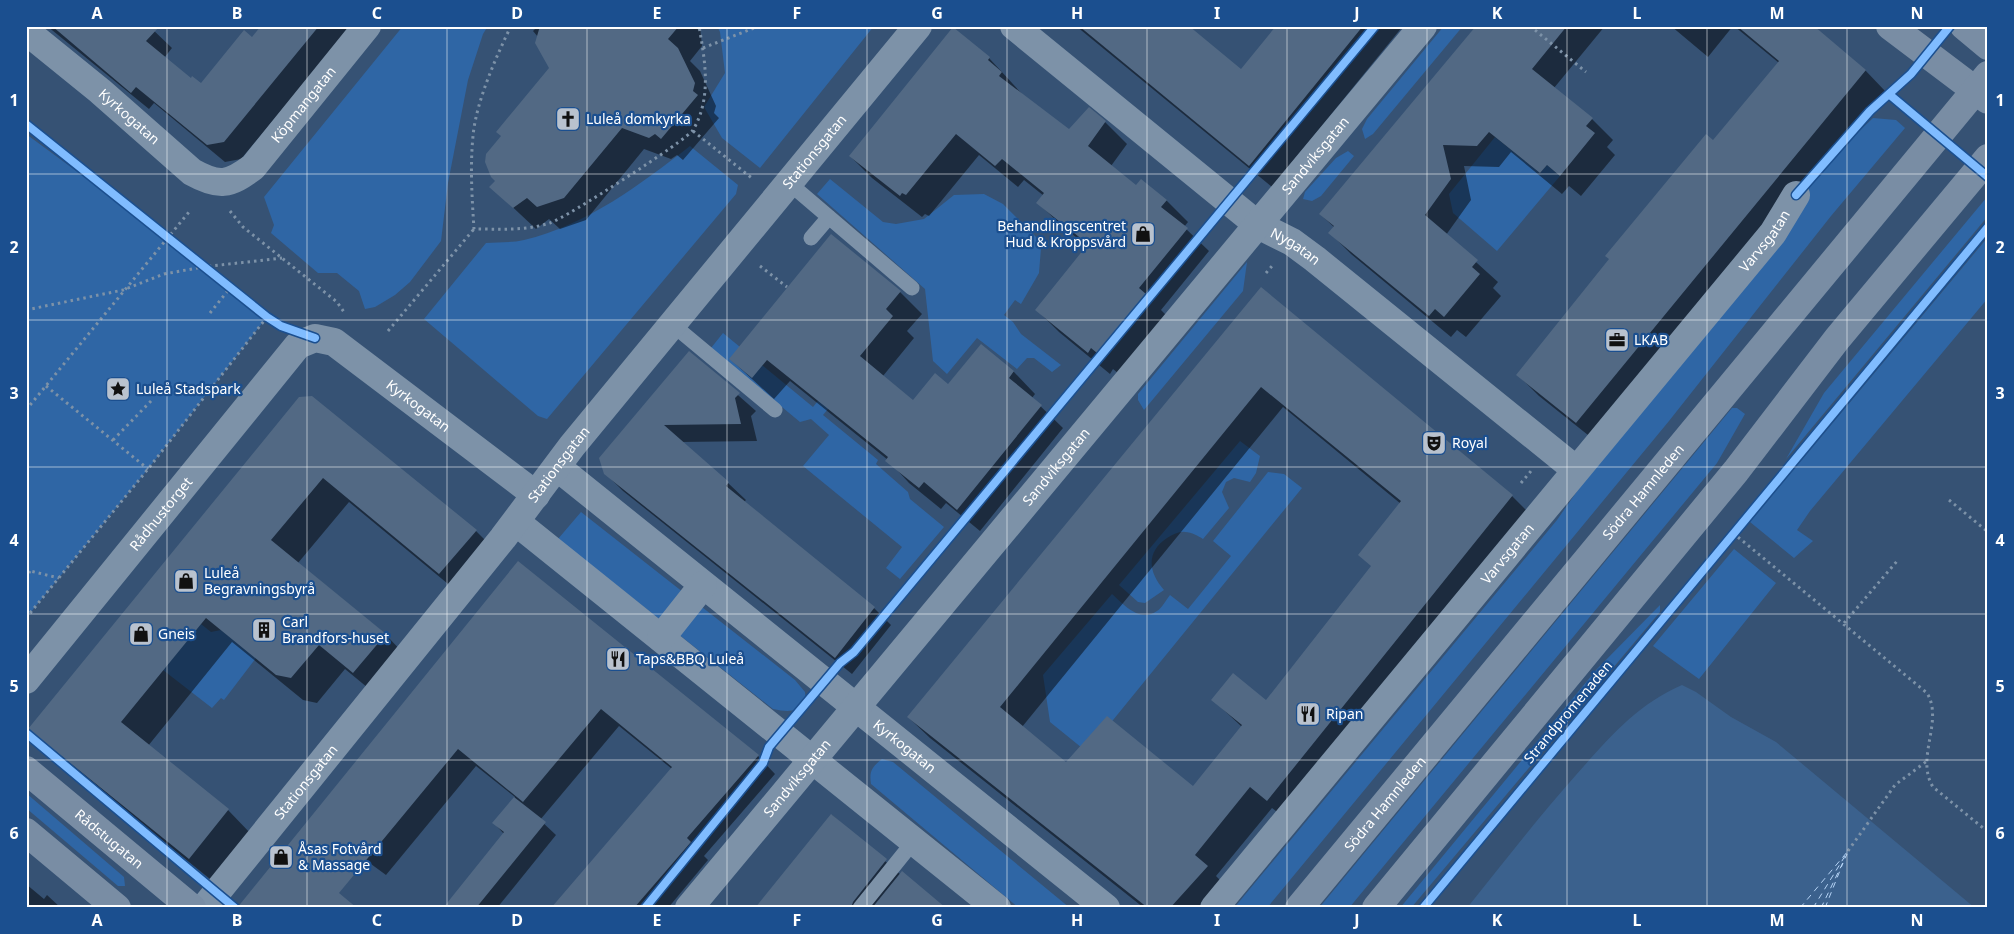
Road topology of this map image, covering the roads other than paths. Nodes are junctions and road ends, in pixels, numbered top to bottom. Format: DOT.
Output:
graph roads {
  1 [pos="368,26"];
  2 [pos="918,26"];
  3 [pos="1014,26"];
  4 [pos="1423,26"];
  5 [pos="1890,26"];
  6 [pos="1964,26"];
  7 [pos="26,32"];
  8 [pos="1988,46"];
  9 [pos="1984,88"];
  10 [pos="1988,158"];
  11 [pos="228,181"];
  12 [pos="789,184"];
  13 [pos="1796,196"];
  14 [pos="829,217"];
  15 [pos="1258,225"];
  16 [pos="811,238"];
  17 [pos="912,288"];
  18 [pos="673,325"];
  19 [pos="305,343"];
  20 [pos="774,410"];
  21 [pos="557,467"];
  22 [pos="1575,469"];
  23 [pos="536,495"];
  24 [pos="516,522"];
  25 [pos="703,585"];
  26 [pos="661,638"];
  27 [pos="26,680"];
  28 [pos="856,709"];
  29 [pos="814,760"];
  30 [pos="26,770"];
  31 [pos="26,832"];
  32 [pos="914,841"];
  33 [pos="116,908"];
  34 [pos="192,908"];
  35 [pos="204,908"];
  36 [pos="689,908"];
  37 [pos="860,908"];
  38 [pos="997,908"];
  39 [pos="1106,908"];
  40 [pos="1214,908"];
  41 [pos="1299,908"];
  42 [pos="1376,908"];
  1 -- 11 [label="street, Köpmangatan"];
  2 -- 12 [label="street, Stationsgatan"];
  3 -- 15 [label="street, Nygatan"];
  4 -- 15 [label="street, Sandviksgatan"];
  5 -- 9 [label="main road"];
  6 -- 8 [label="main road"];
  7 -- 11 [label="street, Kyrkogatan"];
  9 -- 41 [label="main road, Södra Hamnleden"];
  10 -- 42 [label="main road"];
  12 -- 14 [label="lane"];
  12 -- 18 [label="street, Stationsgatan"];
  13 -- 22 [label="street, Varvsgatan"];
  14 -- 16 [label="lane"];
  14 -- 17 [label="lane"];
  15 -- 22 [label="street, Nygatan"];
  15 -- 28 [label="street, Sandviksgatan"];
  18 -- 20 [label="lane"];
  18 -- 21 [label="street, Stationsgatan"];
  19 -- 23 [label="street, Kyrkogatan"];
  19 -- 27 [label="street, Rådhustorget"];
  21 -- 23 [label="street, Stationsgatan"];
  21 -- 25 [label="street, Kyrkogatan"];
  22 -- 40 [label="street, Varvsgatan"];
  23 -- 24 [label="street, Stationsgatan"];
  24 -- 26 [label="street"];
  24 -- 35 [label="street, Stationsgatan"];
  25 -- 26 [label="street"];
  25 -- 28 [label="street, Kyrkogatan"];
  26 -- 29 [label="street"];
  28 -- 29 [label="street, Sandviksgatan"];
  28 -- 39 [label="street, Kyrkogatan"];
  29 -- 32 [label="street"];
  29 -- 36 [label="street, Sandviksgatan"];
  30 -- 34 [label="main road, Rådstugatan"];
  31 -- 33 [label="main road"];
  32 -- 37 [label="lane"];
  32 -- 38 [label="street"];
}
